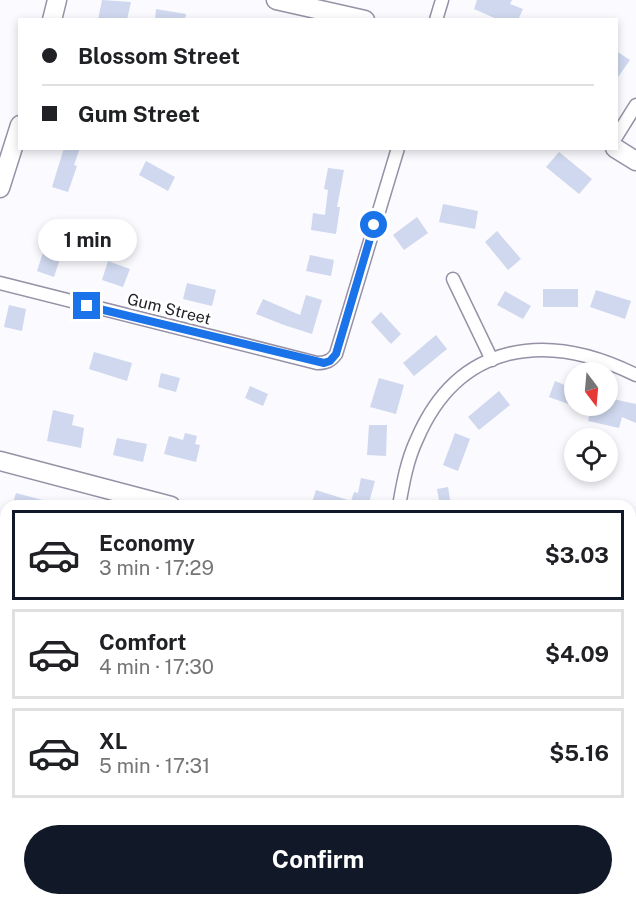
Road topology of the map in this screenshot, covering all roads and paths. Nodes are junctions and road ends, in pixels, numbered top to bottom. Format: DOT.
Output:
graph roads {
  1 [pos="57,0"];
  2 [pos="276,0"];
  3 [pos="442,0"];
  4 [pos="52,18"];
  5 [pos="356,18"];
  6 [pos="437,18"];
  7 [pos="636,105"];
  8 [pos="18,131"];
  9 [pos="618,134"];
  10 [pos="397,150"];
  11 [pos="618,150"];
  12 [pos="636,161"];
  13 [pos="0,188"];
  14 [pos="453,279"];
  15 [pos="0,283"];
  16 [pos="492,360"];
  17 [pos="636,375"];
  18 [pos="0,461"];
  19 [pos="148,500"];
  20 [pos="400,500"];
  1 -- 4 [label="street"];
  2 -- 5 [label="street"];
  3 -- 6 [label="street"];
  7 -- 9 [label="street"];
  8 -- 13 [label="street"];
  10 -- 15 [label="street, Gum Street"];
  11 -- 12 [label="street"];
  14 -- 16 [label="street"];
  16 -- 17 [label="street"];
  16 -- 20 [label="street"];
  18 -- 19 [label="street"];
}
